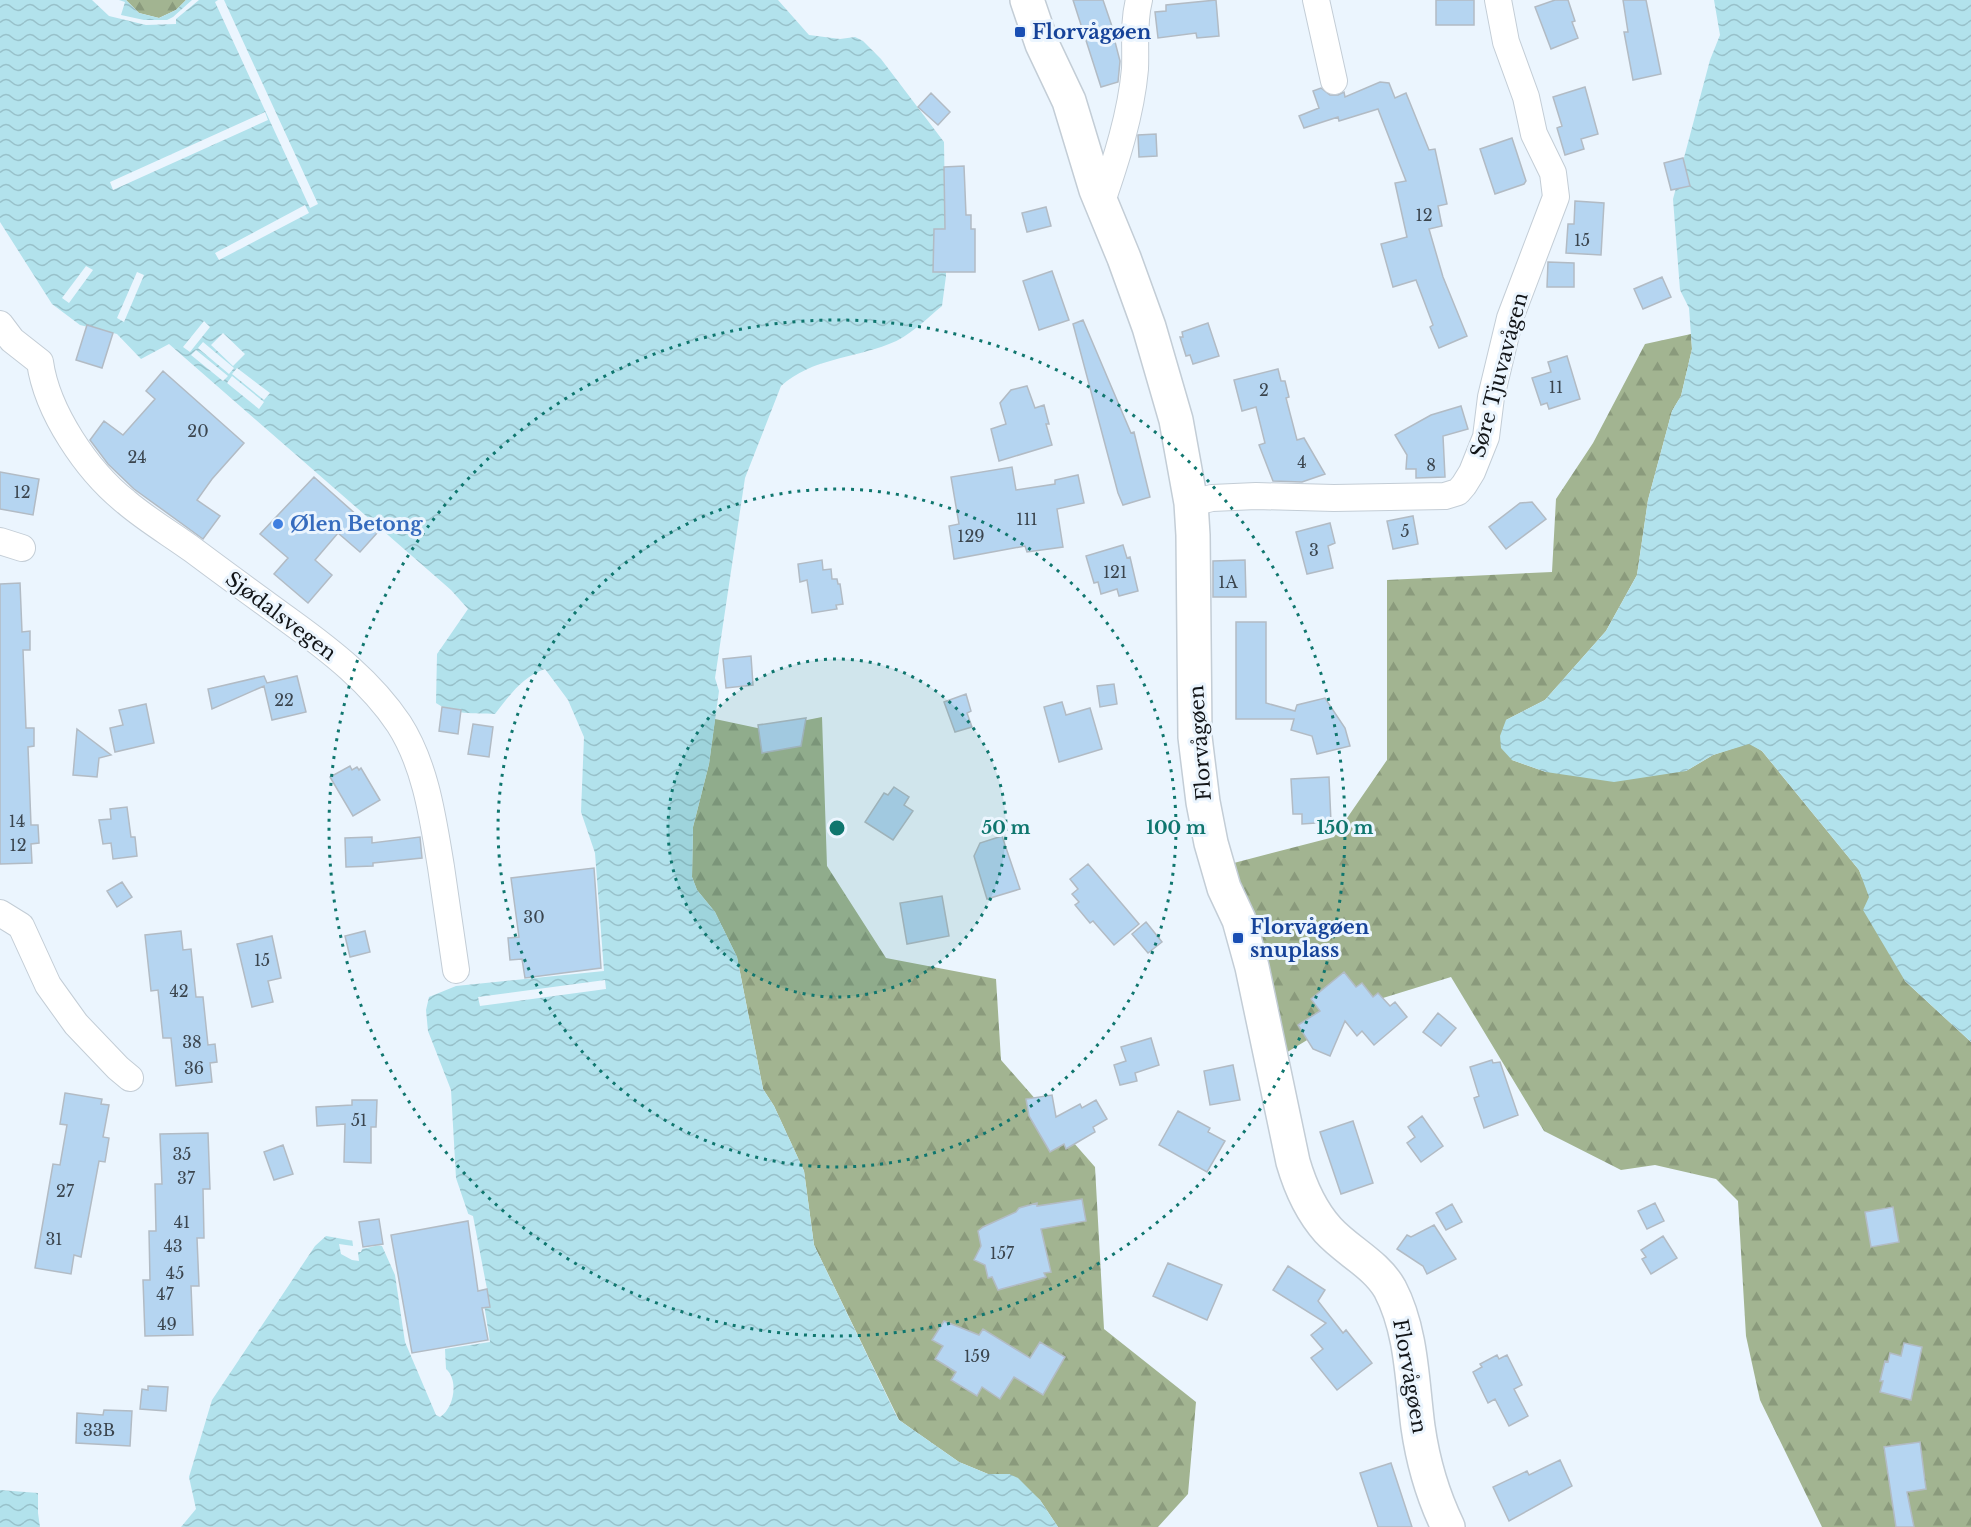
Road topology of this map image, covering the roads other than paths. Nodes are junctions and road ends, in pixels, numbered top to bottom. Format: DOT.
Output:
graph roads {
  1 [pos="1027,0"];
  2 [pos="1139,0"];
  3 [pos="1316,0"];
  4 [pos="1498,0"];
  5 [pos="1334,81"];
  6 [pos="1101,204"];
  7 [pos="0,324"];
  8 [pos="1191,503"];
  9 [pos="0,913"];
  10 [pos="456,970"];
  11 [pos="130,1078"];
  12 [pos="1448,1527"];
  1 -- 6 [label="main road, Florvågøen"];
  2 -- 6 [label="street"];
  3 -- 5 [label="street"];
  4 -- 8 [label="street, Søre Tjuvavågen"];
  6 -- 8 [label="main road, Florvågøen"];
  7 -- 10 [label="street, Sjødalsvegen"];
  8 -- 12 [label="main road, Florvågøen"];
  9 -- 11 [label="street"];
}
